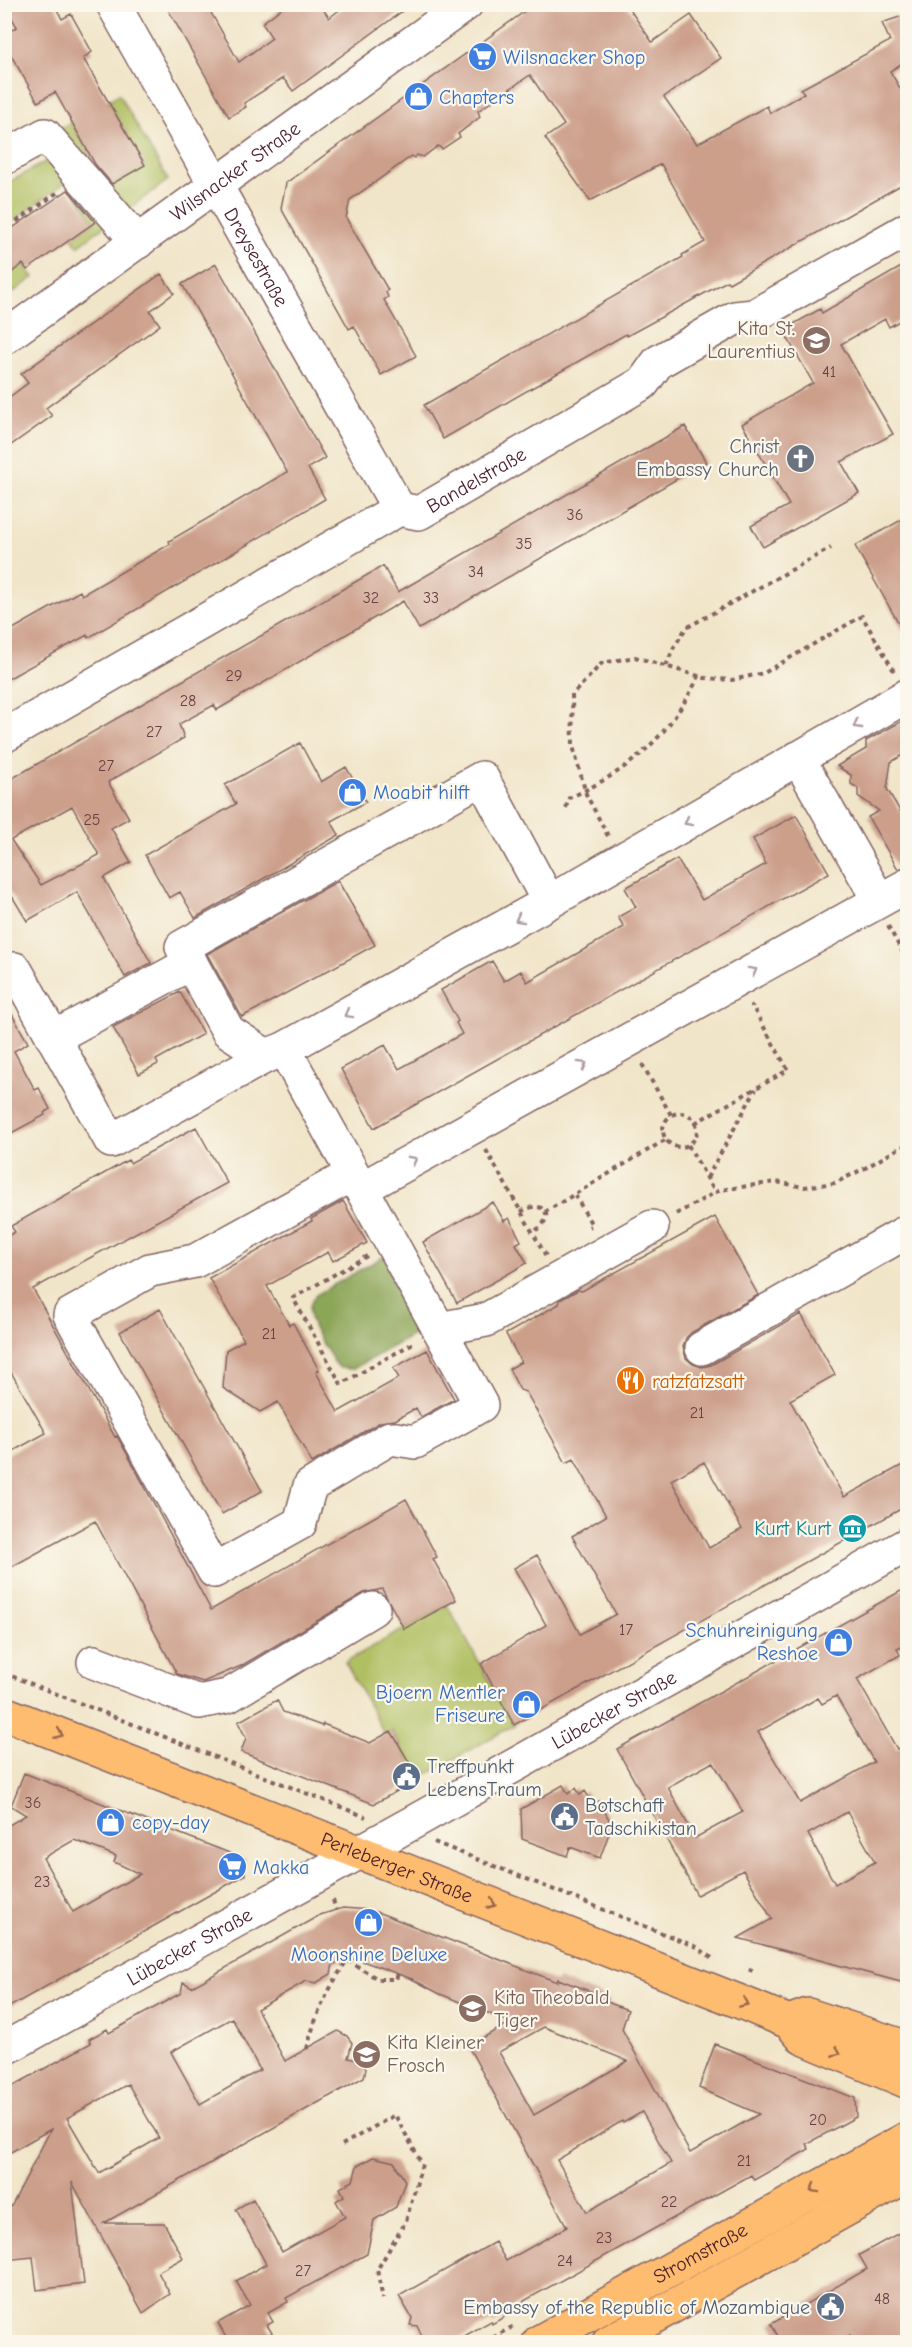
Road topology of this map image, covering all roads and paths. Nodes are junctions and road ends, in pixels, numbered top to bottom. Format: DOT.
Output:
graph roads {
  1 [pos="113,4"];
  2 [pos="466,4"];
  3 [pos="4,158"];
  4 [pos="80,175"];
  5 [pos="215,185"];
  6 [pos="4,220"];
  7 [pos="908,229"];
  8 [pos="138,242"];
  9 [pos="4,338"];
  10 [pos="399,509"];
  11 [pos="831,548"];
  12 [pos="666,666"];
  13 [pos="699,676"];
  14 [pos="901,684"];
  15 [pos="4,736"];
  16 [pos="798,758"];
  17 [pos="585,790"];
  18 [pos="566,808"];
  19 [pos="621,860"];
  20 [pos="908,885"];
  21 [pos="549,902"];
  22 [pos="877,902"];
  23 [pos="191,963"];
  24 [pos="908,963"];
  25 [pos="15,969"];
  26 [pos="762,1000"];
  27 [pos="53,1038"];
  28 [pos="628,1041"];
  29 [pos="275,1052"];
  30 [pos="756,1088"];
  31 [pos="671,1115"];
  32 [pos="695,1123"];
  33 [pos="473,1127"];
  34 [pos="666,1140"];
  35 [pos="908,1143"];
  36 [pos="688,1145"];
  37 [pos="707,1178"];
  38 [pos="357,1181"];
  39 [pos="715,1192"];
  40 [pos="575,1195"];
  41 [pos="521,1212"];
  42 [pos="545,1212"];
  43 [pos="652,1227"];
  44 [pos="583,1230"];
  45 [pos="908,1231"];
  46 [pos="533,1232"];
  47 [pos="391,1242"];
  48 [pos="560,1280"];
  49 [pos="439,1329"];
  50 [pos="702,1348"];
  51 [pos="908,1544"];
  52 [pos="373,1609"];
  53 [pos="94,1662"];
  54 [pos="4,1713"];
  55 [pos="359,1852"];
  56 [pos="333,1900"];
  57 [pos="336,1910"];
  58 [pos="753,1964"];
  59 [pos="750,1972"];
  60 [pos="398,1974"];
  61 [pos="789,2022"];
  62 [pos="908,2048"];
  63 [pos="4,2049"];
  64 [pos="307,2049"];
  65 [pos="908,2082"];
  66 [pos="908,2138"];
  67 [pos="342,2145"];
  68 [pos="908,2175"];
  69 [pos="766,2216"];
  70 [pos="783,2244"];
  71 [pos="383,2299"];
  72 [pos="539,2343"];
  73 [pos="609,2343"];
  1 -- 5 [label="street, Dreysestraße"];
  2 -- 5 [label="street, Wilsnacker Straße"];
  3 -- 4 [label="street"];
  4 -- 6 [label="path"];
  4 -- 8 [label="street"];
  5 -- 8 [label="street, Wilsnacker Straße"];
  5 -- 10 [label="street, Dreysestraße"];
  7 -- 10 [label="street, Bandelstraße"];
  8 -- 9 [label="street, Wilsnacker Straße"];
  10 -- 15 [label="street, Bandelstraße"];
  11 -- 12 [label="path"];
  12 -- 13 [label="path"];
  12 -- 17 [label="path"];
  13 -- 14 [label="path"];
  13 -- 17 [label="path"];
  14 -- 16 [label="street, one-way"];
  16 -- 19 [label="street, one-way"];
  16 -- 22 [label="street"];
  17 -- 18 [label="path"];
  17 -- 19 [label="path"];
  19 -- 21 [label="street"];
  20 -- 22 [label="street"];
  21 -- 23 [label="street"];
  21 -- 29 [label="street, one-way"];
  22 -- 24 [label="path"];
  28 -- 22 [label="street, one-way"];
  23 -- 27 [label="street"];
  23 -- 29 [label="street"];
  25 -- 27 [label="street"];
  26 -- 30 [label="path"];
  27 -- 29 [label="street"];
  28 -- 31 [label="path"];
  33 -- 28 [label="street, one-way"];
  29 -- 38 [label="street"];
  30 -- 32 [label="path"];
  30 -- 37 [label="path"];
  31 -- 32 [label="path"];
  31 -- 34 [label="path"];
  32 -- 36 [label="path"];
  38 -- 33 [label="street, one-way"];
  33 -- 41 [label="path"];
  34 -- 36 [label="path"];
  34 -- 40 [label="path"];
  35 -- 39 [label="path"];
  36 -- 37 [label="path"];
  37 -- 39 [label="path"];
  38 -- 47 [label="street"];
  38 -- 49 [label="street"];
  39 -- 43 [label="path"];
  40 -- 42 [label="path"];
  40 -- 44 [label="path"];
  41 -- 42 [label="path"];
  41 -- 46 [label="path"];
  42 -- 46 [label="path"];
  43 -- 48 [label="street"];
  45 -- 50 [label="street"];
  46 -- 48 [label="path"];
  47 -- 49 [label="street"];
  47 -- 49 [label="path"];
  48 -- 49 [label="street"];
  51 -- 55 [label="street, Lübecker Straße"];
  52 -- 53 [label="street"];
  54 -- 55 [label="main road, Perleberger Straße, one-way"];
  55 -- 61 [label="main road, Perleberger Straße, one-way"];
  55 -- 63 [label="street, Lübecker Straße"];
  56 -- 57 [label="path"];
  58 -- 59 [label="path"];
  60 -- 64 [label="path"];
  61 -- 62 [label="main road"];
  61 -- 65 [label="main road, Perleberger Straße, one-way"];
  66 -- 69 [label="main road, Stromstraße, one-way"];
  67 -- 71 [label="path"];
  68 -- 70 [label="main road, Stromstraße"];
  69 -- 70 [label="street, Stromstraße"];
  69 -- 72 [label="main road, Stromstraße"];
  70 -- 73 [label="main road, Stromstraße"];
}
